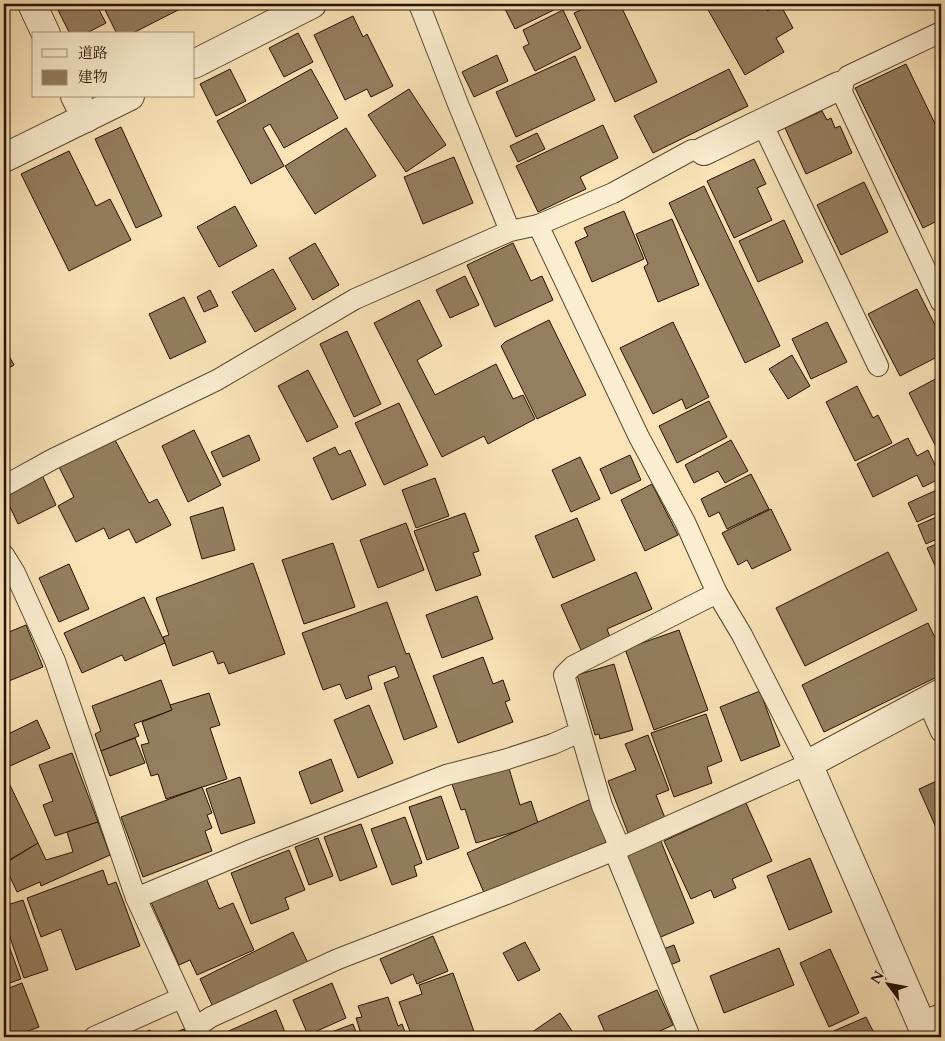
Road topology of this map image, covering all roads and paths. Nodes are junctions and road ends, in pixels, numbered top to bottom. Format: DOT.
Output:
graph roads {
  1 [pos="32,4"];
  2 [pos="312,4"];
  3 [pos="419,4"];
  4 [pos="45,32"];
  5 [pos="941,32"];
  6 [pos="195,63"];
  7 [pos="839,86"];
  8 [pos="121,98"];
  9 [pos="81,107"];
  10 [pos="762,123"];
  11 [pos="704,152"];
  12 [pos="4,158"];
  13 [pos="538,225"];
  14 [pos="510,231"];
  15 [pos="941,302"];
  16 [pos="878,366"];
  17 [pos="4,486"];
  18 [pos="4,555"];
  19 [pos="717,593"];
  20 [pos="934,697"];
  21 [pos="580,732"];
  22 [pos="941,732"];
  23 [pos="808,764"];
  24 [pos="617,849"];
  25 [pos="136,898"];
  26 [pos="181,998"];
  27 [pos="930,1024"];
  28 [pos="198,1032"];
  29 [pos="94,1037"];
  30 [pos="690,1037"];
  1 -- 4 [label="street"];
  2 -- 6 [label="street"];
  3 -- 14 [label="lane"];
  5 -- 7 [label="lane"];
  7 -- 10 [label="street"];
  7 -- 15 [label="lane"];
  8 -- 9 [label="street"];
  9 -- 12 [label="street"];
  10 -- 11 [label="street"];
  10 -- 16 [label="lane"];
  11 -- 13 [label="lane"];
  13 -- 14 [label="lane"];
  13 -- 19 [label="lane"];
  14 -- 17 [label="lane"];
  18 -- 25 [label="lane"];
  19 -- 21 [label="lane"];
  19 -- 23 [label="lane"];
  20 -- 22 [label="lane"];
  20 -- 23 [label="street"];
  21 -- 24 [label="lane"];
  21 -- 25 [label="lane"];
  23 -- 24 [label="lane"];
  23 -- 27 [label="street"];
  24 -- 28 [label="lane"];
  24 -- 30 [label="lane"];
  25 -- 26 [label="lane"];
  26 -- 28 [label="lane"];
  26 -- 29 [label="lane"];
}
